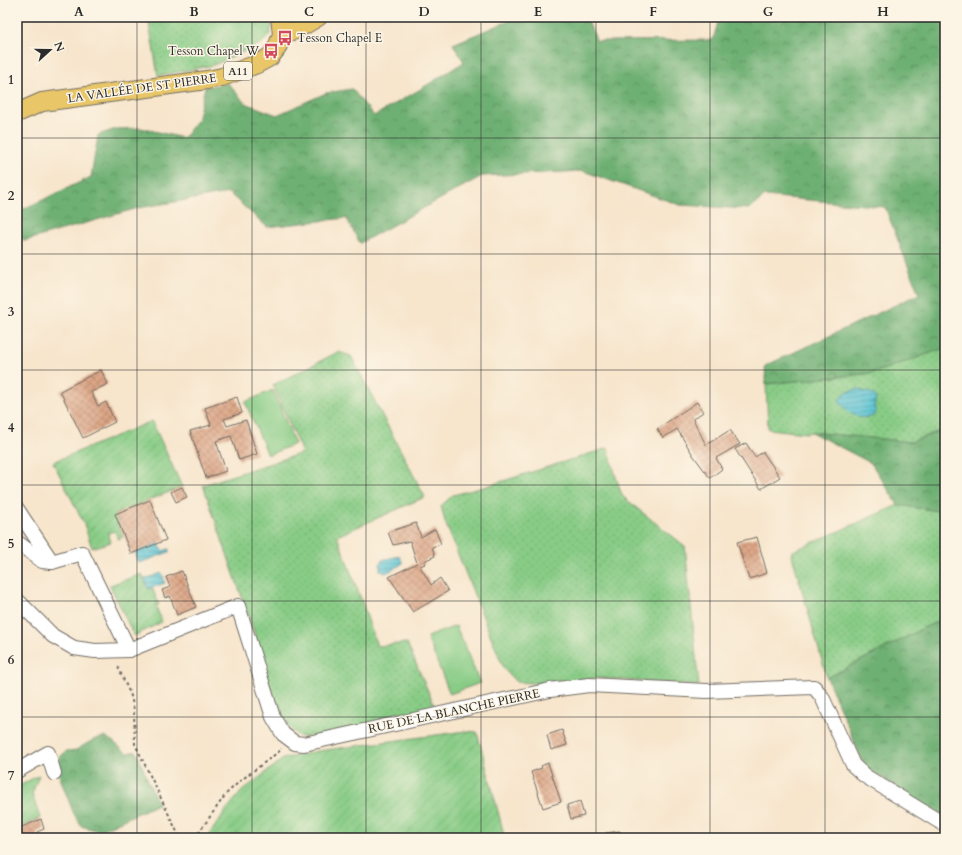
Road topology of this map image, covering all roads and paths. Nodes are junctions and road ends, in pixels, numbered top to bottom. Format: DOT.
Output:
graph roads {
  1 [pos="318,17"];
  2 [pos="281,25"];
  3 [pos="17,113"];
  4 [pos="17,509"];
  5 [pos="17,542"];
  6 [pos="52,562"];
  7 [pos="17,600"];
  8 [pos="129,650"];
  9 [pos="118,667"];
  10 [pos="282,744"];
  11 [pos="17,771"];
  12 [pos="54,773"];
  13 [pos="945,825"];
  14 [pos="180,838"];
  15 [pos="195,838"];
  1 -- 2 [label="main road"];
  2 -- 3 [label="main road, LA VALLÉE DE ST PIERRE / A11"];
  4 -- 6 [label="street"];
  5 -- 6 [label="street"];
  6 -- 8 [label="street"];
  7 -- 8 [label="street, RUE DE LA BLANCHE PIERRE"];
  8 -- 13 [label="street, RUE DE LA BLANCHE PIERRE"];
  9 -- 14 [label="path"];
  10 -- 15 [label="path"];
  11 -- 12 [label="street"];
}
